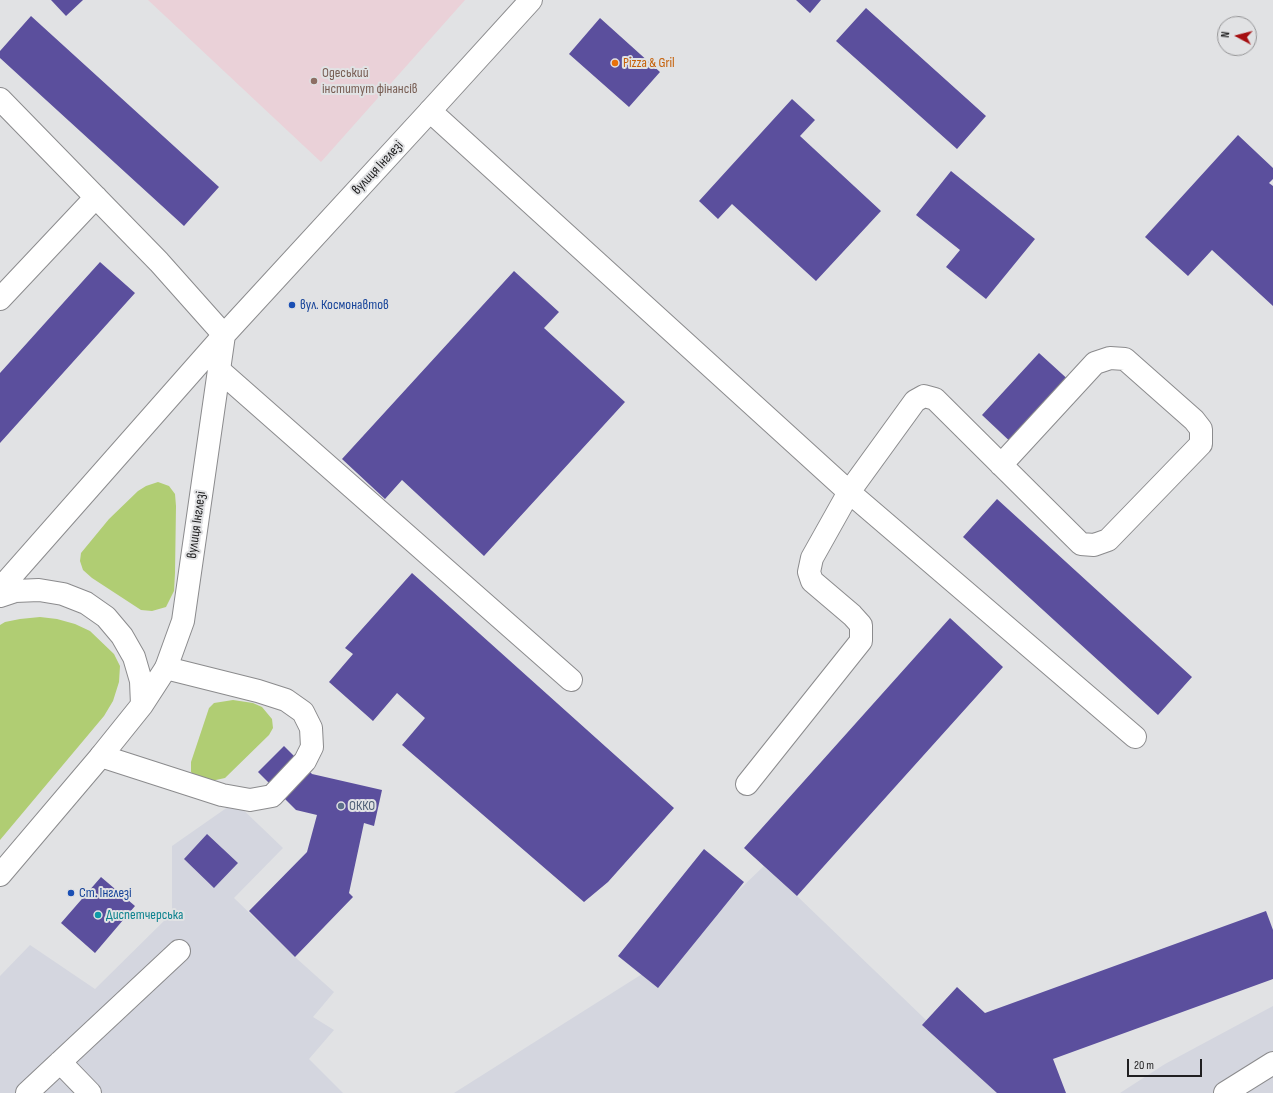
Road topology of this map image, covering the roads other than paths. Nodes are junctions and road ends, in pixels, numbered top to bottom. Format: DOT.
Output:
graph roads {
  1 [pos="531,0"];
  2 [pos="0,99"];
  3 [pos="430,111"];
  4 [pos="96,197"];
  5 [pos="0,300"];
  6 [pos="224,335"];
  7 [pos="219,370"];
  8 [pos="1001,465"];
  9 [pos="850,492"];
  10 [pos="0,589"];
  11 [pos="0,596"];
  12 [pos="166,668"];
  13 [pos="571,680"];
  14 [pos="142,705"];
  15 [pos="1135,738"];
  16 [pos="101,756"];
  17 [pos="747,784"];
  18 [pos="0,875"];
  19 [pos="179,951"];
  20 [pos="60,1062"];
  21 [pos="1273,1063"];
  22 [pos="27,1093"];
  23 [pos="90,1093"];
  24 [pos="1225,1093"];
  1 -- 3 [label="main road, вулиця Інглезі"];
  2 -- 4 [label="main road"];
  3 -- 6 [label="main road, вулиця Інглезі"];
  3 -- 9 [label="main road"];
  4 -- 5 [label="main road"];
  4 -- 6 [label="main road"];
  6 -- 7 [label="main road, вулиця Інглезі"];
  6 -- 10 [label="main road, вулиця Інглезі"];
  7 -- 12 [label="main road, вулиця Інглезі"];
  7 -- 13 [label="main road"];
  8 -- 8 [label="main road"];
  8 -- 9 [label="main road"];
  9 -- 15 [label="main road"];
  9 -- 17 [label="main road"];
  11 -- 14 [label="main road"];
  12 -- 14 [label="main road, вулиця Інглезі"];
  12 -- 16 [label="main road"];
  14 -- 16 [label="main road, вулиця Інглезі"];
  16 -- 18 [label="main road, вулиця Інглезі"];
  19 -- 20 [label="main road"];
  20 -- 22 [label="main road"];
  20 -- 23 [label="main road"];
  21 -- 24 [label="main road"];
}
